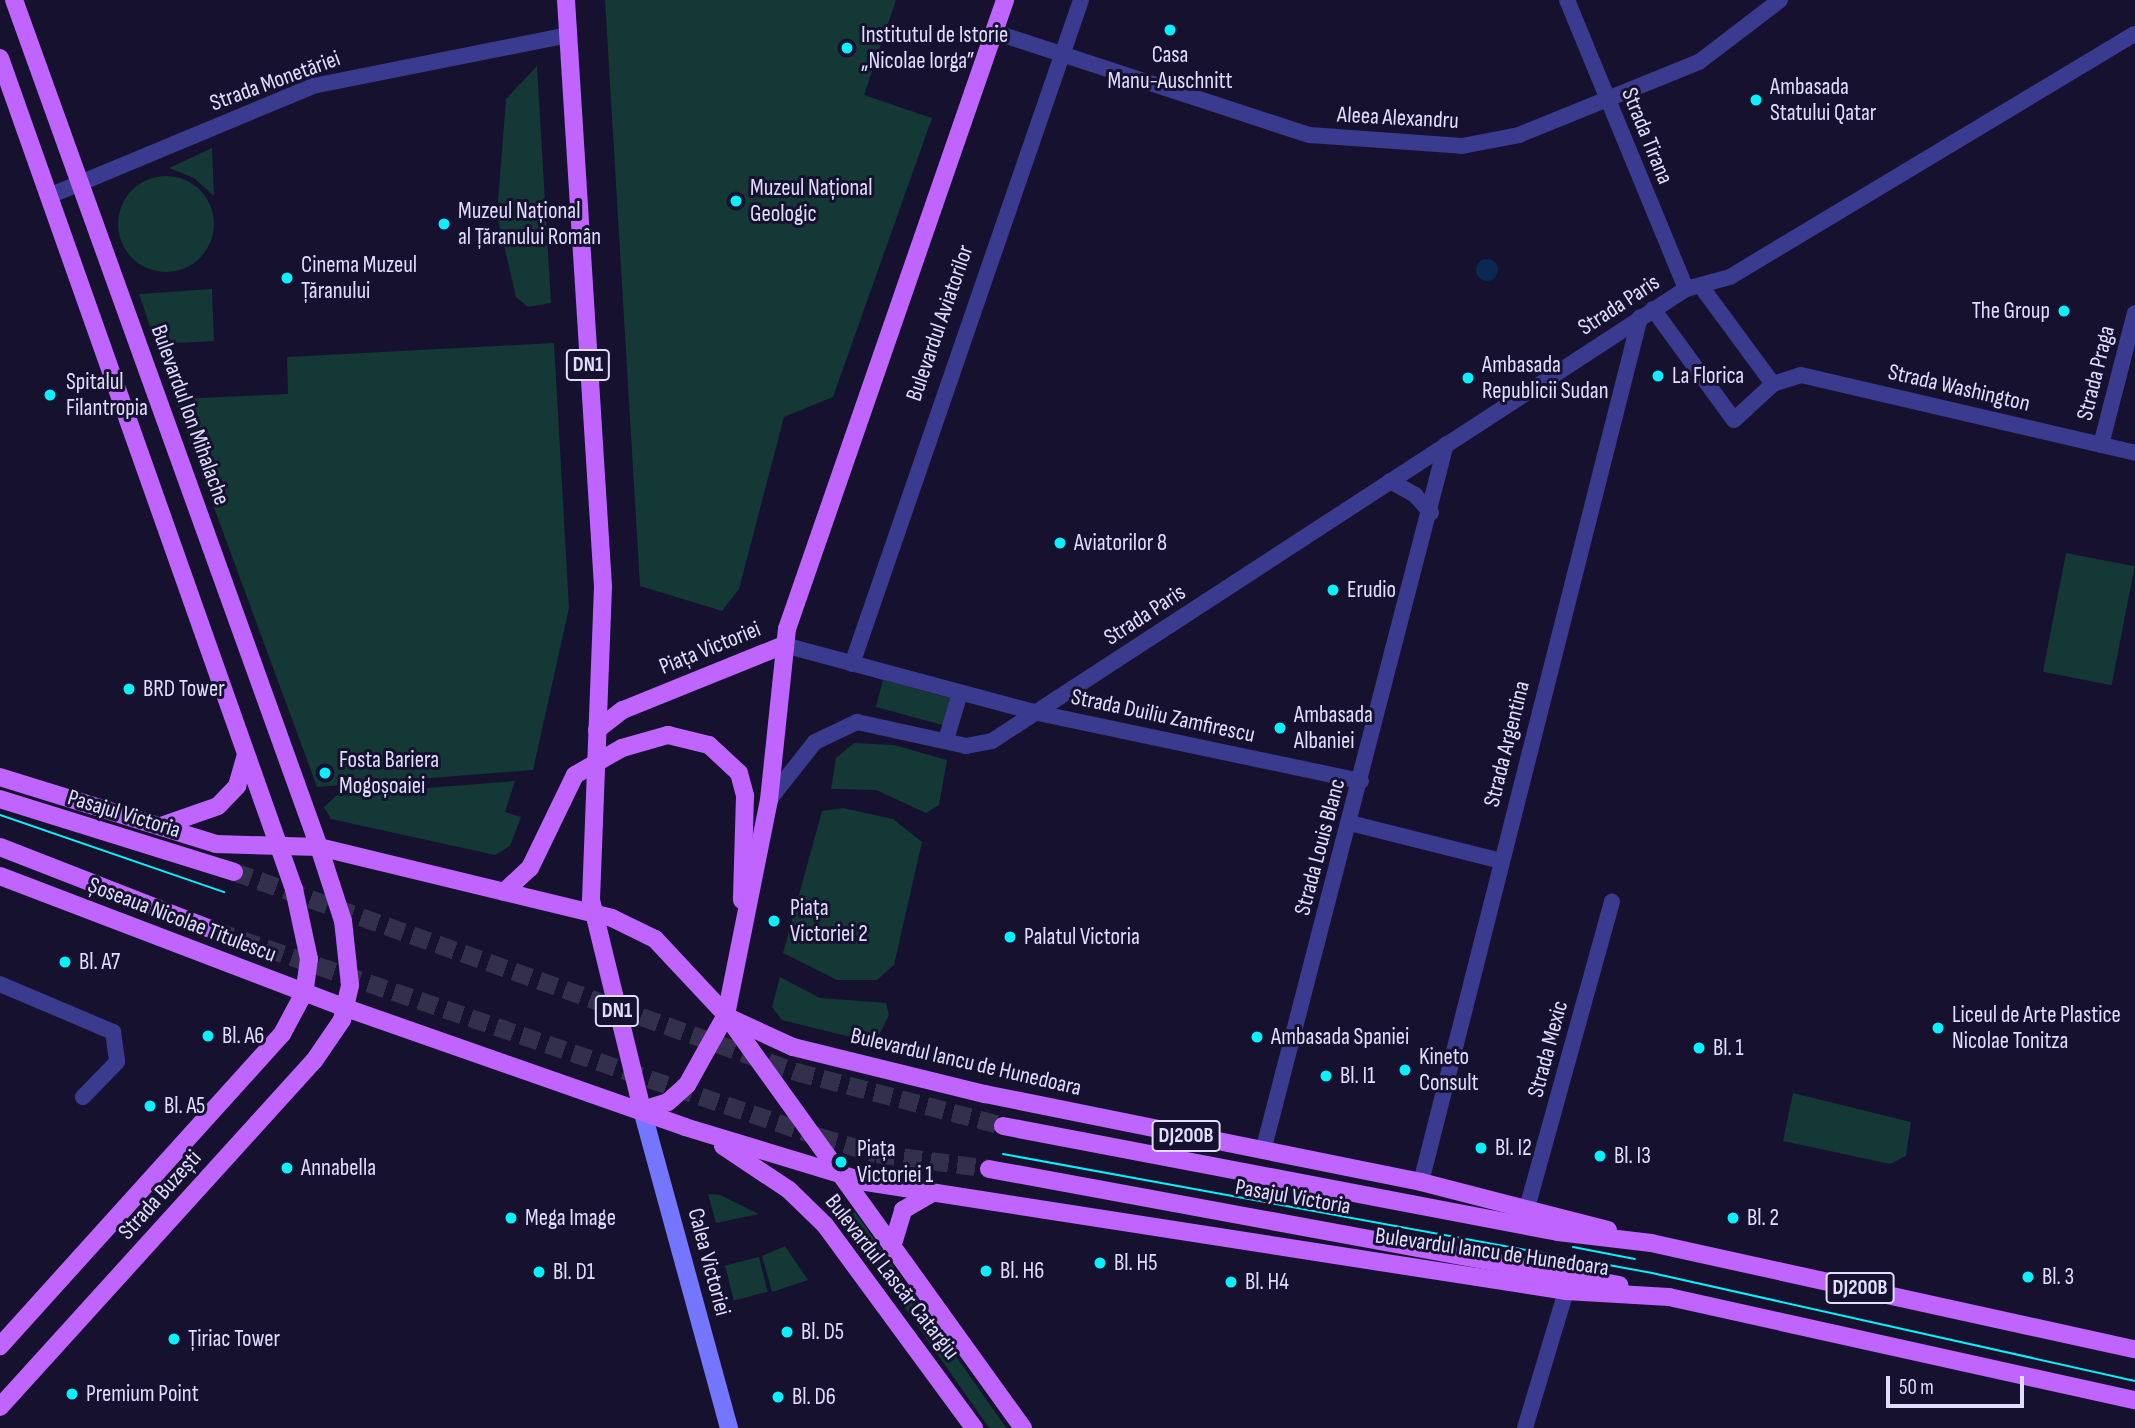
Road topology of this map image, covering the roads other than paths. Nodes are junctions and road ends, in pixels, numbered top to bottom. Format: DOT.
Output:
graph roads {
  1 [pos="13,0"];
  2 [pos="566,0"];
  3 [pos="1005,0"];
  4 [pos="1081,0"];
  5 [pos="1567,0"];
  6 [pos="1780,0"];
  7 [pos="1793,0"];
  8 [pos="1754,26"];
  9 [pos="994,32"];
  10 [pos="2135,33"];
  11 [pos="568,35"];
  12 [pos="1060,55"];
  13 [pos="0,58"];
  14 [pos="1608,102"];
  15 [pos="79,185"];
  16 [pos="49,196"];
  17 [pos="1686,289"];
  18 [pos="1703,289"];
  19 [pos="1647,313"];
  20 [pos="2135,313"];
  21 [pos="1773,384"];
  22 [pos="1446,444"];
  23 [pos="2101,445"];
  24 [pos="2135,453"];
  25 [pos="1390,481"];
  26 [pos="1431,513"];
  27 [pos="784,645"];
  28 [pos="852,664"];
  29 [pos="960,693"];
  30 [pos="1038,713"];
  31 [pos="597,730"];
  32 [pos="946,740"];
  33 [pos="246,755"];
  34 [pos="596,761"];
  35 [pos="0,777"];
  36 [pos="1361,781"];
  37 [pos="0,799"];
  38 [pos="769,800"];
  39 [pos="1350,823"];
  40 [pos="157,827"];
  41 [pos="0,847"];
  42 [pos="279,847"];
  43 [pos="319,848"];
  44 [pos="1501,861"];
  45 [pos="234,872"];
  46 [pos="0,876"];
  47 [pos="504,892"];
  48 [pos="1612,902"];
  49 [pos="593,913"];
  50 [pos="746,921"];
  51 [pos="215,931"];
  52 [pos="0,984"];
  53 [pos="304,993"];
  54 [pos="346,1009"];
  55 [pos="726,1014"];
  56 [pos="83,1097"];
  57 [pos="642,1110"];
  58 [pos="1003,1126"];
  59 [pos="685,1127"];
  60 [pos="1263,1152"];
  61 [pos="989,1169"];
  62 [pos="838,1175"];
  63 [pos="1421,1182"];
  64 [pos="933,1193"];
  65 [pos="1525,1217"];
  66 [pos="892,1247"];
  67 [pos="1566,1291"];
  68 [pos="1669,1297"];
  69 [pos="0,1346"];
  70 [pos="2135,1349"];
  71 [pos="2135,1400"];
  72 [pos="0,1407"];
  73 [pos="729,1428"];
  74 [pos="974,1428"];
  75 [pos="1023,1428"];
  76 [pos="1525,1428"];
  1 -- 15 [label="main road, Bulevardul Ion Mihalache"];
  2 -- 11 [label="main road, DN1"];
  3 -- 9 [label="main road, Bulevardul Aviatorilor"];
  4 -- 12 [label="street, Bulevardul Aviatorilor"];
  5 -- 14 [label="street, Strada Tirana"];
  6 -- 8 [label="street, Aleea Alexandru"];
  7 -- 8 [label="street"];
  8 -- 14 [label="street, Aleea Alexandru"];
  9 -- 12 [label="street, Aleea Alexandru"];
  9 -- 27 [label="main road, Bulevardul Aviatorilor"];
  10 -- 18 [label="street"];
  11 -- 15 [label="street, Strada Monetăriei"];
  11 -- 31 [label="main road, DN1"];
  12 -- 14 [label="street, Aleea Alexandru"];
  12 -- 28 [label="street, Bulevardul Aviatorilor"];
  13 -- 16 [label="main road"];
  14 -- 17 [label="street, Strada Tirana"];
  15 -- 16 [label="street, Strada Monetăriei"];
  15 -- 43 [label="main road, Bulevardul Ion Mihalache"];
  16 -- 33 [label="main road"];
  17 -- 18 [label="street, Strada Paris"];
  17 -- 19 [label="street, Strada Paris"];
  18 -- 21 [label="street"];
  19 -- 21 [label="street, Strada Washington"];
  19 -- 22 [label="street, Strada Paris"];
  19 -- 44 [label="street, Strada Argentina"];
  20 -- 23 [label="street, Strada Praga"];
  21 -- 23 [label="street, Strada Washington"];
  22 -- 25 [label="street, Strada Paris"];
  22 -- 26 [label="street, Strada Louis Blanc"];
  23 -- 24 [label="street, Strada Washington"];
  25 -- 26 [label="street"];
  25 -- 30 [label="street, Strada Paris"];
  26 -- 36 [label="street, Strada Louis Blanc"];
  27 -- 28 [label="street, Strada Duiliu Zamfirescu"];
  27 -- 31 [label="main road, Piața Victoriei"];
  27 -- 38 [label="main road, Piața Victoriei"];
  28 -- 29 [label="street, Strada Duiliu Zamfirescu"];
  29 -- 30 [label="street, Strada Duiliu Zamfirescu"];
  29 -- 32 [label="street"];
  30 -- 32 [label="street, Strada Duiliu Zamfirescu"];
  30 -- 36 [label="street, Strada Duiliu Zamfirescu"];
  31 -- 34 [label="main road, DN1"];
  32 -- 38 [label="street, Strada Duiliu Zamfirescu"];
  33 -- 40 [label="main road"];
  33 -- 42 [label="main road"];
  34 -- 47 [label="main road"];
  34 -- 49 [label="main road, DN1"];
  34 -- 50 [label="main road"];
  35 -- 40 [label="main road"];
  36 -- 39 [label="street, Strada Louis Blanc"];
  37 -- 45 [label="main road, Pasajul Victoria"];
  38 -- 50 [label="main road, Piața Victoriei"];
  39 -- 44 [label="street"];
  39 -- 60 [label="street, Strada Louis Blanc"];
  40 -- 42 [label="main road"];
  41 -- 51 [label="main road"];
  42 -- 43 [label="main road"];
  42 -- 53 [label="main road"];
  43 -- 47 [label="main road"];
  43 -- 54 [label="main road"];
  44 -- 63 [label="street, Strada Argentina"];
  46 -- 53 [label="main road, Șoseaua Nicolae Titulescu"];
  47 -- 49 [label="main road"];
  48 -- 65 [label="street, Strada Mexic"];
  49 -- 55 [label="main road"];
  49 -- 57 [label="main road, DN1"];
  50 -- 55 [label="main road, Piața Victoriei"];
  52 -- 56 [label="street"];
  53 -- 54 [label="main road, Șoseaua Nicolae Titulescu"];
  53 -- 69 [label="main road, Strada Buzești"];
  54 -- 57 [label="main road"];
  54 -- 72 [label="main road, Strada Buzești"];
  55 -- 57 [label="main road, Piața Victoriei"];
  55 -- 60 [label="main road, Bulevardul Iancu de Hunedoara / DJ200B"];
  55 -- 62 [label="main road"];
  57 -- 59 [label="main road"];
  57 -- 73 [label="main road, Calea Victoriei"];
  58 -- 65 [label="main road, Pasajul Victoria"];
  59 -- 62 [label="main road"];
  59 -- 74 [label="main road, Bulevardul Lascăr Catargiu"];
  60 -- 63 [label="main road, Bulevardul Iancu de Hunedoara / DJ200B"];
  61 -- 68 [label="main road, Pasajul Victoria"];
  62 -- 64 [label="main road, Bulevardul Iancu de Hunedoara / DJ200B"];
  62 -- 66 [label="main road, Bulevardul Lascăr Catargiu"];
  63 -- 65 [label="main road, Bulevardul Iancu de Hunedoara / DJ200B"];
  64 -- 66 [label="main road"];
  64 -- 67 [label="main road, Bulevardul Iancu de Hunedoara / DJ200B"];
  65 -- 70 [label="main road, Bulevardul Iancu de Hunedoara / DJ200B"];
  66 -- 75 [label="main road, Bulevardul Lascăr Catargiu"];
  67 -- 68 [label="main road, Bulevardul Iancu de Hunedoara / DJ200B"];
  67 -- 76 [label="street"];
  68 -- 71 [label="main road, Bulevardul Iancu de Hunedoara / DJ200B"];
}
